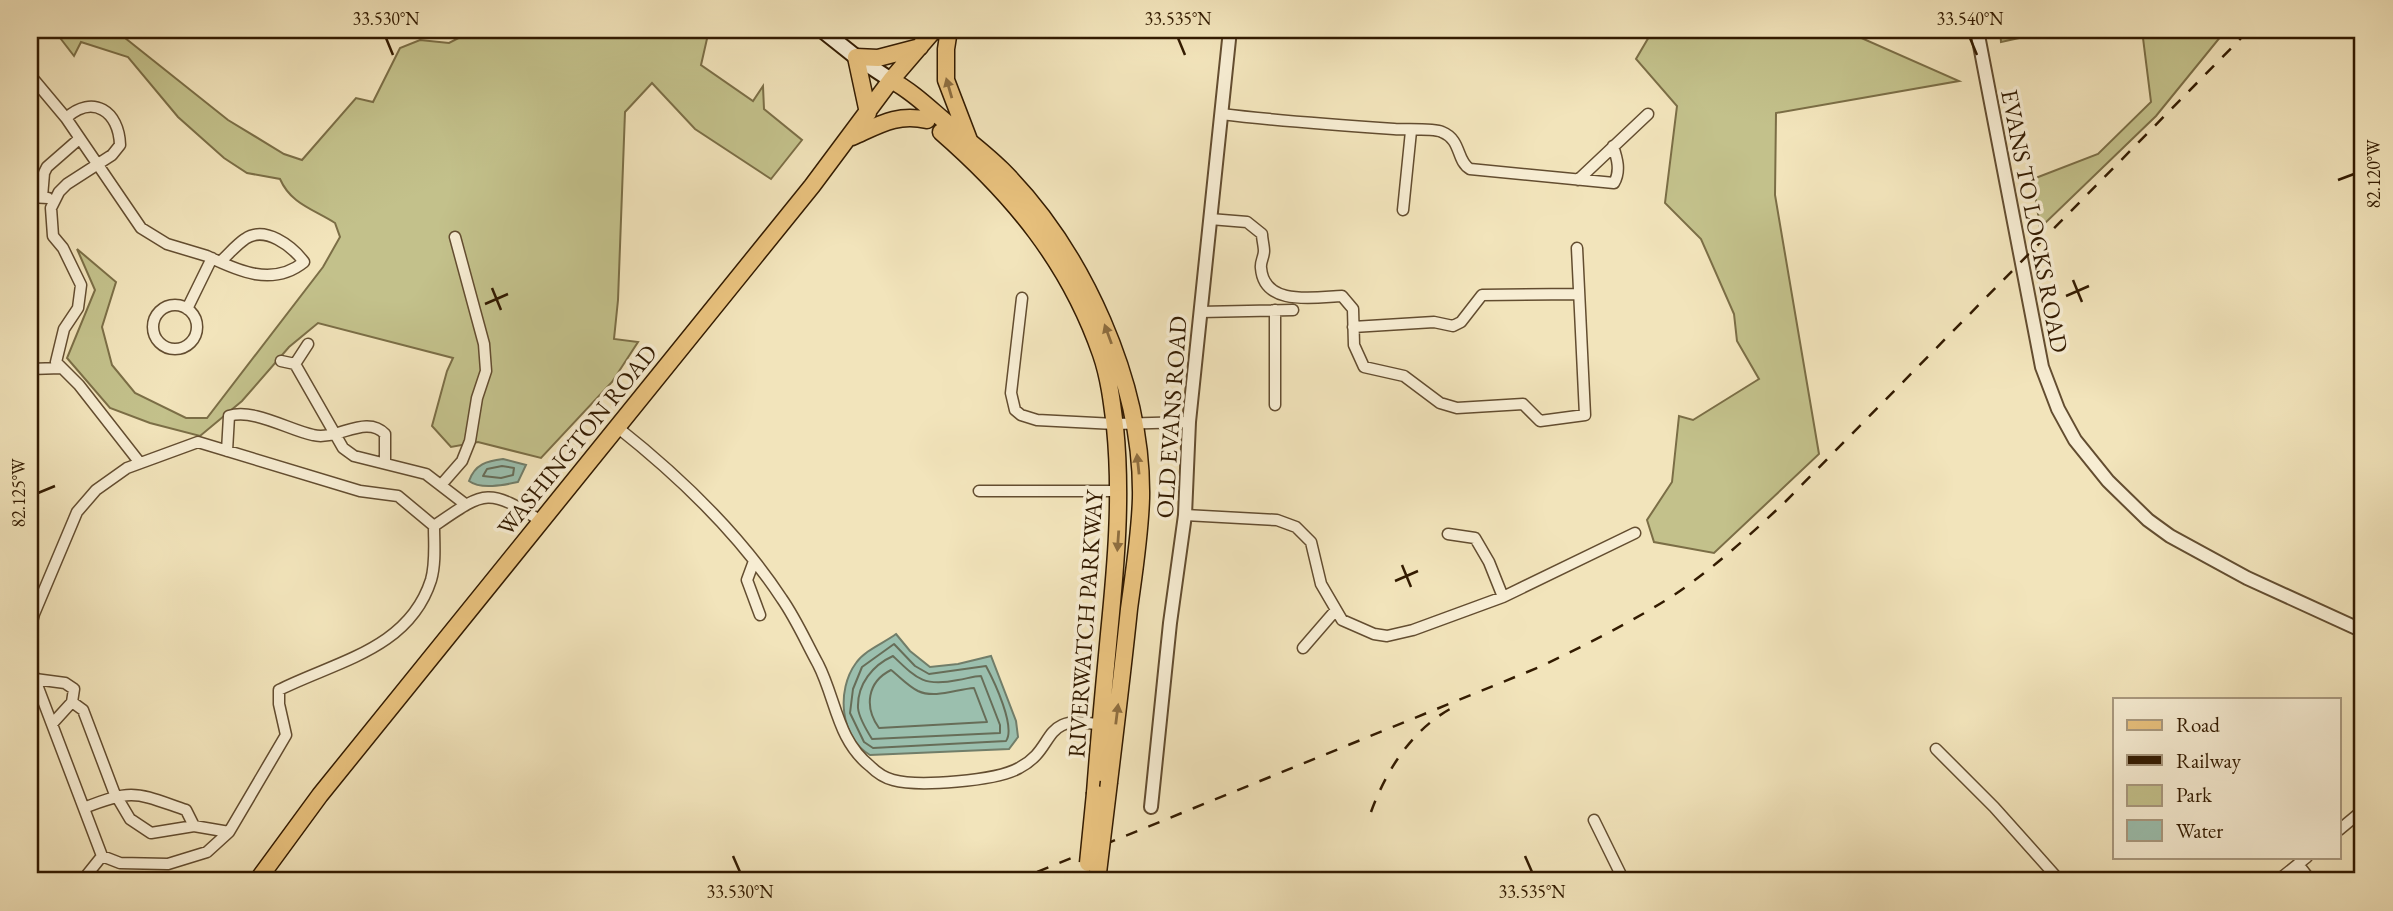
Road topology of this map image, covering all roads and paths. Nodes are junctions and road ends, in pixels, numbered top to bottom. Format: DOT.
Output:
graph roads {
  1 [pos="822,30"];
  2 [pos="934,30"];
  3 [pos="949,30"];
  4 [pos="1230,30"];
  5 [pos="1977,30"];
  6 [pos="919,47"];
  7 [pos="856,57"];
  8 [pos="30,75"];
  9 [pos="891,80"];
  10 [pos="868,113"];
  11 [pos="1221,114"];
  12 [pos="1648,114"];
  13 [pos="66,118"];
  14 [pos="927,120"];
  15 [pos="1411,131"];
  16 [pos="79,139"];
  17 [pos="847,140"];
  18 [pos="970,142"];
  19 [pos="1613,146"];
  20 [pos="97,164"];
  21 [pos="1578,180"];
  22 [pos="30,197"];
  23 [pos="42,197"];
  24 [pos="56,199"];
  25 [pos="1403,210"];
  26 [pos="1210,219"];
  27 [pos="455,237"];
  28 [pos="1577,248"];
  29 [pos="216,260"];
  30 [pos="1579,294"];
  31 [pos="1022,298"];
  32 [pos="187,309"];
  33 [pos="1275,310"];
  34 [pos="1293,310"];
  35 [pos="1200,312"];
  36 [pos="1353,327"];
  37 [pos="308,344"];
  38 [pos="281,361"];
  39 [pos="295,364"];
  40 [pos="61,368"];
  41 [pos="30,369"];
  42 [pos="1275,405"];
  43 [pos="1189,422"];
  44 [pos="1133,423"];
  45 [pos="1115,424"];
  46 [pos="617,427"];
  47 [pos="334,433"];
  48 [pos="227,451"];
  49 [pos="140,463"];
  50 [pos="385,463"];
  51 [pos="441,485"];
  52 [pos="979,491"];
  53 [pos="1120,491"];
  54 [pos="465,503"];
  55 [pos="1185,516"];
  56 [pos="541,521"];
  57 [pos="434,526"];
  58 [pos="1635,533"];
  59 [pos="1448,534"];
  60 [pos="754,561"];
  61 [pos="1503,597"];
  62 [pos="1335,611"];
  63 [pos="760,615"];
  64 [pos="30,629"];
  65 [pos="2363,631"];
  66 [pos="1303,648"];
  67 [pos="30,656"];
  68 [pos="35,679"];
  69 [pos="72,702"];
  70 [pos="52,724"];
  71 [pos="1100,724"];
  72 [pos="1936,749"];
  73 [pos="116,795"];
  74 [pos="1151,807"];
  75 [pos="84,808"];
  76 [pos="2363,810"];
  77 [pos="1594,820"];
  78 [pos="194,826"];
  79 [pos="2340,829"];
  80 [pos="229,832"];
  81 [pos="102,856"];
  82 [pos="2302,860"];
  83 [pos="82,881"];
  84 [pos="257,881"];
  85 [pos="1087,881"];
  86 [pos="1097,881"];
  87 [pos="1624,881"];
  88 [pos="2060,881"];
  89 [pos="2277,881"];
  90 [pos="2311,881"];
  1 -- 7 [label="main road"];
  2 -- 6 [label="main road, WASHINGTON ROAD"];
  18 -- 3 [label="main road, one-way"];
  4 -- 11 [label="street, OLD EVANS ROAD"];
  5 -- 65 [label="street, EVANS TO LOCKS ROAD"];
  6 -- 7 [label="main road"];
  6 -- 9 [label="main road, WASHINGTON ROAD"];
  7 -- 9 [label="main road"];
  7 -- 10 [label="main road"];
  8 -- 13 [label="street"];
  9 -- 10 [label="main road, WASHINGTON ROAD"];
  9 -- 14 [label="main road, RIVERWATCH PARKWAY"];
  9 -- 18 [label="main road, RIVERWATCH PARKWAY"];
  10 -- 17 [label="main road, WASHINGTON ROAD"];
  11 -- 15 [label="street"];
  11 -- 26 [label="street, OLD EVANS ROAD"];
  12 -- 19 [label="street"];
  13 -- 16 [label="street"];
  13 -- 20 [label="street"];
  14 -- 17 [label="main road"];
  14 -- 45 [label="main road, RIVERWATCH PARKWAY"];
  15 -- 21 [label="street"];
  15 -- 25 [label="street"];
  16 -- 20 [label="street"];
  16 -- 23 [label="street"];
  17 -- 46 [label="main road, WASHINGTON ROAD"];
  44 -- 18 [label="main road, RIVERWATCH PARKWAY, one-way"];
  19 -- 21 [label="street"];
  19 -- 21 [label="street"];
  20 -- 24 [label="street"];
  20 -- 29 [label="street"];
  22 -- 23 [label="street"];
  23 -- 24 [label="street"];
  24 -- 40 [label="street"];
  26 -- 35 [label="street, OLD EVANS ROAD"];
  26 -- 36 [label="street"];
  27 -- 51 [label="street"];
  28 -- 30 [label="street"];
  29 -- 29 [label="street"];
  29 -- 32 [label="street"];
  30 -- 36 [label="street"];
  30 -- 36 [label="street"];
  31 -- 45 [label="street"];
  32 -- 32 [label="street"];
  33 -- 34 [label="street"];
  33 -- 35 [label="street"];
  33 -- 42 [label="street"];
  35 -- 43 [label="street, OLD EVANS ROAD"];
  37 -- 39 [label="street"];
  38 -- 39 [label="street"];
  39 -- 47 [label="street"];
  40 -- 41 [label="street"];
  40 -- 49 [label="street"];
  43 -- 44 [label="street"];
  43 -- 55 [label="street, OLD EVANS ROAD"];
  44 -- 45 [label="street"];
  86 -- 44 [label="main road, RIVERWATCH PARKWAY, one-way, bridge"];
  45 -- 53 [label="main road, RIVERWATCH PARKWAY"];
  46 -- 56 [label="main road, WASHINGTON ROAD"];
  46 -- 60 [label="street"];
  47 -- 48 [label="street"];
  47 -- 50 [label="street"];
  47 -- 50 [label="street"];
  48 -- 49 [label="street"];
  48 -- 57 [label="street"];
  49 -- 64 [label="street"];
  50 -- 51 [label="street"];
  51 -- 54 [label="street"];
  52 -- 53 [label="street"];
  53 -- 71 [label="main road, RIVERWATCH PARKWAY, one-way"];
  54 -- 56 [label="street"];
  54 -- 57 [label="street"];
  55 -- 62 [label="street"];
  55 -- 74 [label="street, OLD EVANS ROAD"];
  56 -- 84 [label="main road, WASHINGTON ROAD"];
  57 -- 80 [label="street"];
  58 -- 61 [label="street"];
  59 -- 61 [label="street"];
  60 -- 63 [label="street"];
  60 -- 71 [label="street"];
  61 -- 62 [label="street"];
  62 -- 66 [label="street"];
  67 -- 68 [label="street"];
  68 -- 69 [label="street"];
  68 -- 70 [label="street"];
  69 -- 70 [label="street"];
  69 -- 73 [label="street"];
  70 -- 75 [label="street"];
  71 -- 85 [label="main road, RIVERWATCH PARKWAY, bridge"];
  72 -- 88 [label="street"];
  73 -- 75 [label="street"];
  73 -- 78 [label="street"];
  73 -- 78 [label="street"];
  75 -- 81 [label="street"];
  76 -- 79 [label="street"];
  77 -- 87 [label="street"];
  78 -- 80 [label="street"];
  80 -- 81 [label="street"];
  81 -- 83 [label="street"];
  82 -- 89 [label="street"];
  82 -- 90 [label="street"];
}
